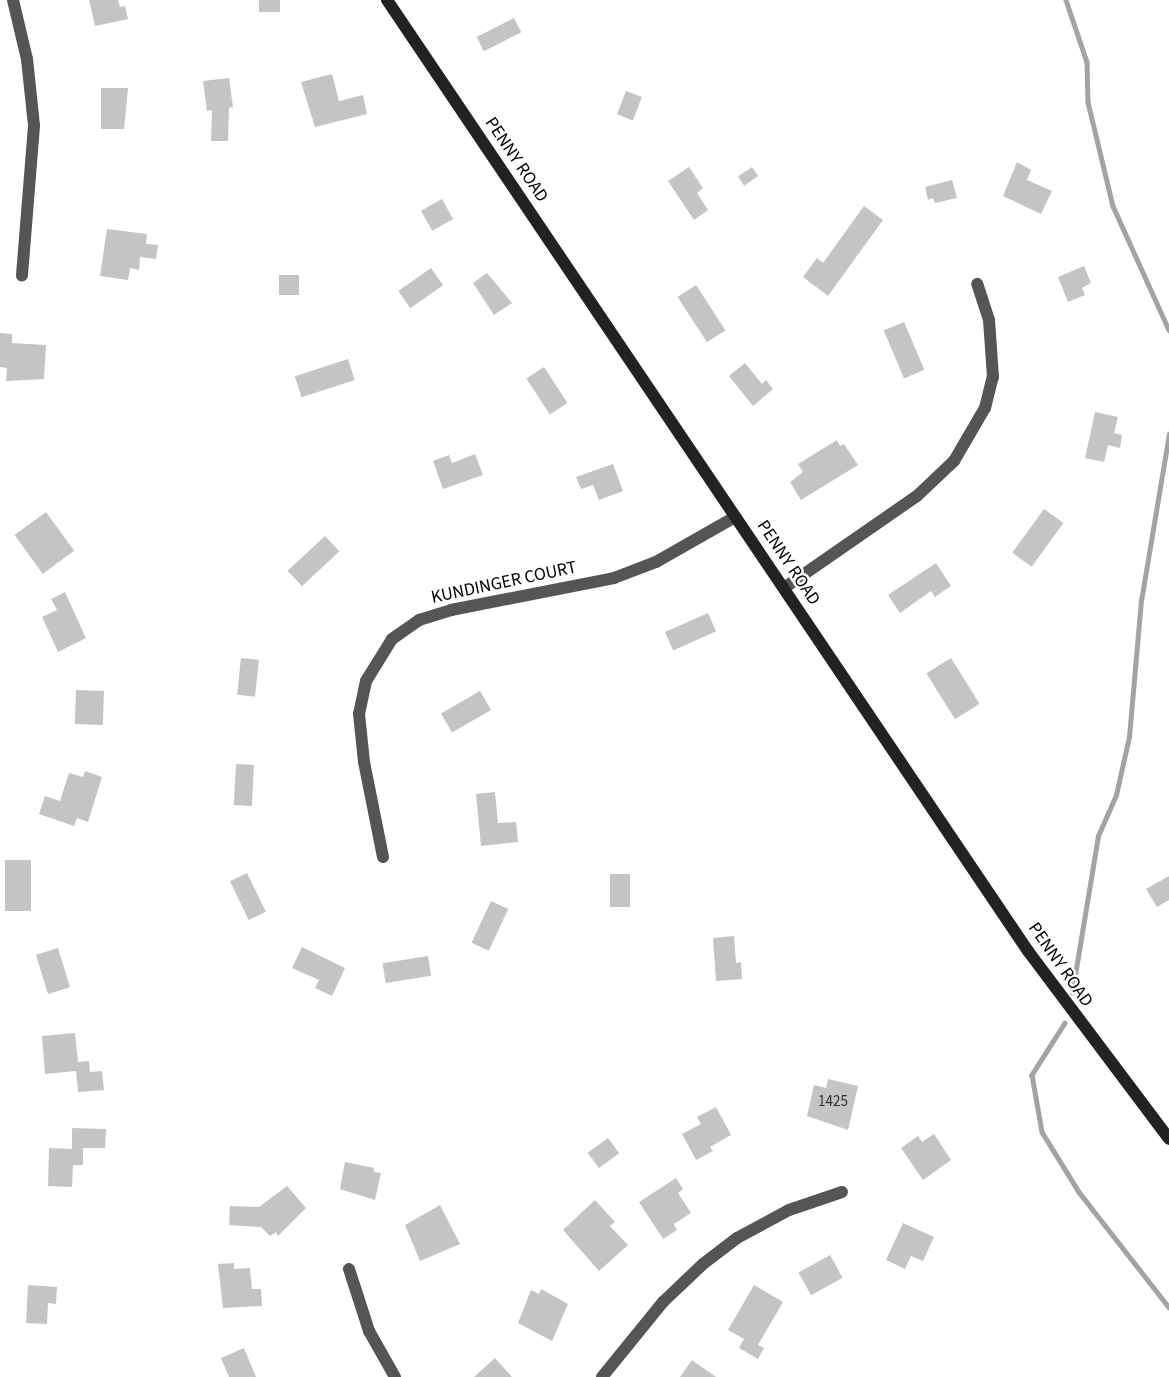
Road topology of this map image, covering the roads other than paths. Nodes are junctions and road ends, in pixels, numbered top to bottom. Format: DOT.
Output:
graph roads {
  1 [pos="13,0"];
  2 [pos="387,0"];
  3 [pos="22,276"];
  4 [pos="977,284"];
  5 [pos="735,517"];
  6 [pos="784,588"];
  7 [pos="383,857"];
  8 [pos="1169,1139"];
  9 [pos="842,1192"];
  10 [pos="349,1269"];
  11 [pos="395,1377"];
  12 [pos="602,1377"];
  1 -- 3 [label="street"];
  2 -- 5 [label="street, PENNY ROAD"];
  4 -- 6 [label="street"];
  5 -- 6 [label="street, PENNY ROAD"];
  5 -- 7 [label="street, KUNDINGER COURT"];
  6 -- 8 [label="street, PENNY ROAD"];
  9 -- 12 [label="street"];
  10 -- 11 [label="street"];
}
